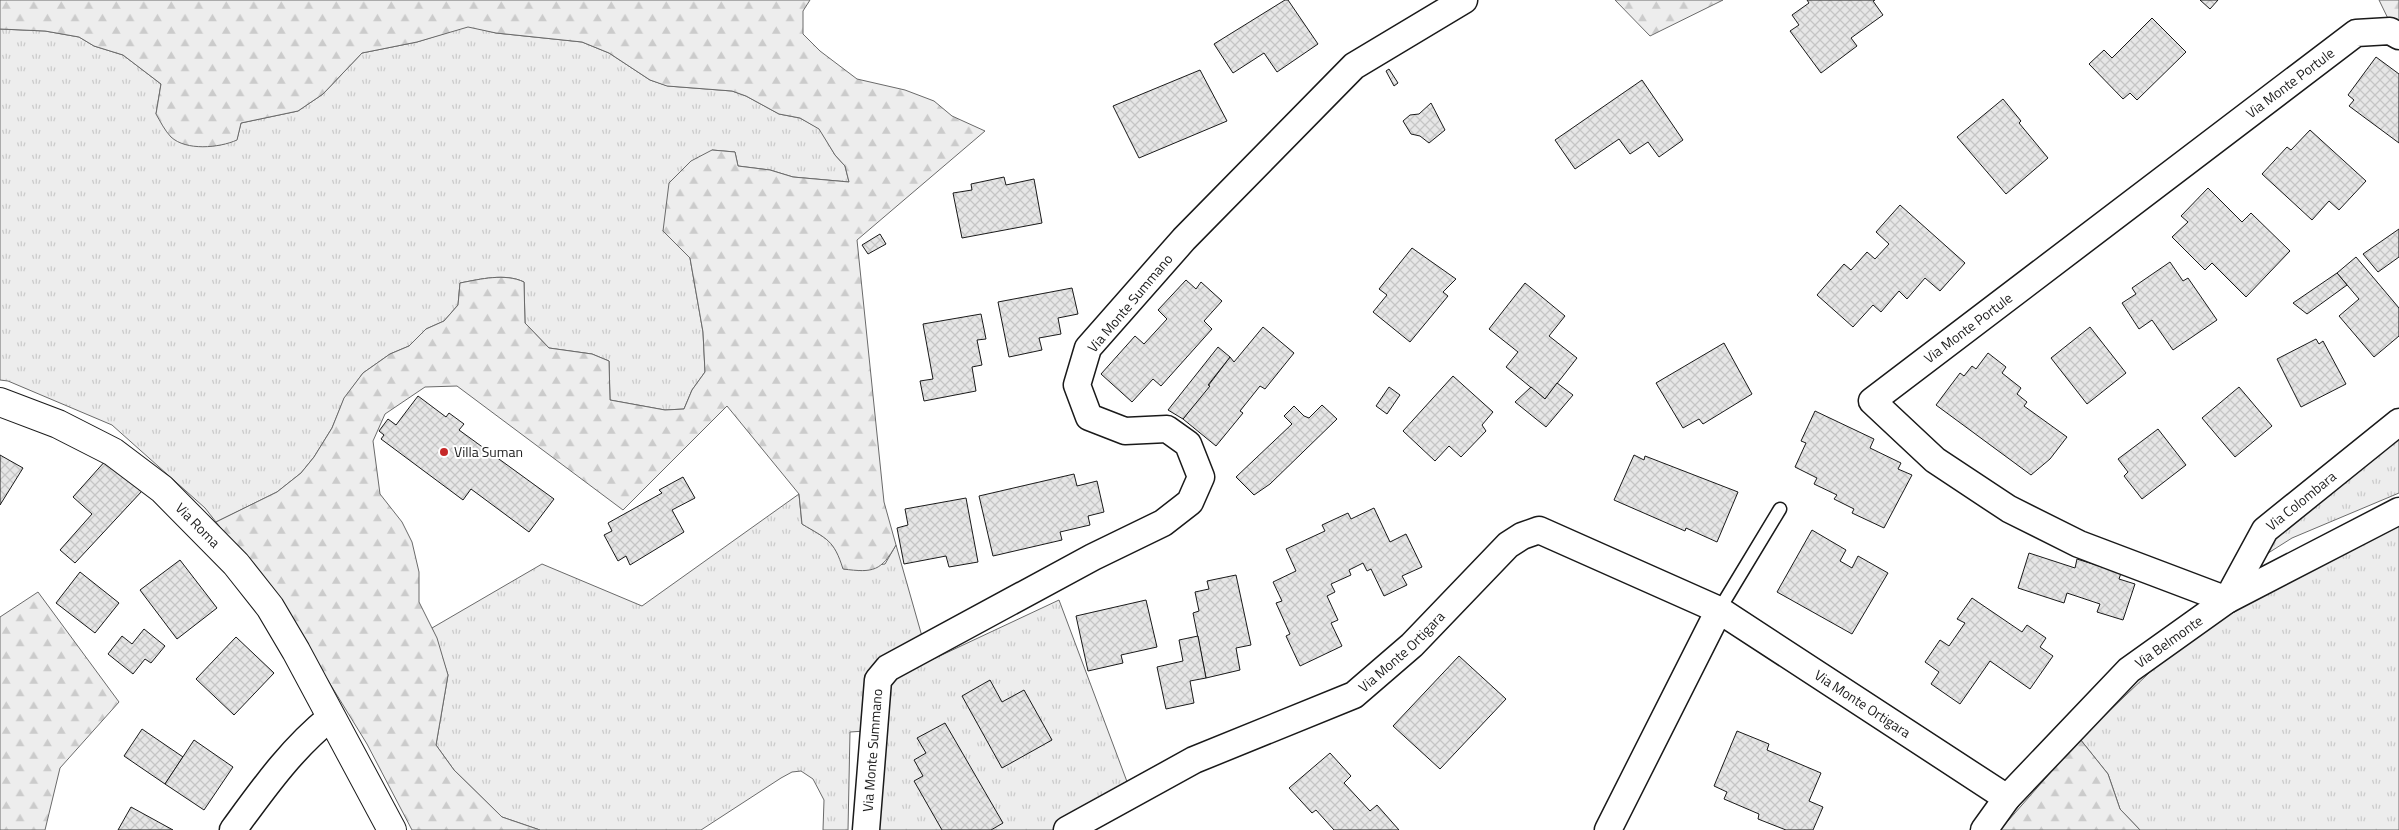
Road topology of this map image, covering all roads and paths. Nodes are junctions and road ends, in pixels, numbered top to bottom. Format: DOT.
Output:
graph roads {
  1 [pos="1464,0"];
  2 [pos="2399,36"];
  3 [pos="0,402"];
  4 [pos="2399,422"];
  5 [pos="1780,508"];
  6 [pos="2399,512"];
  7 [pos="2226,600"];
  8 [pos="1719,610"];
  9 [pos="331,718"];
  10 [pos="2007,798"];
  11 [pos="234,830"];
  12 [pos="392,830"];
  13 [pos="866,830"];
  14 [pos="1067,830"];
  15 [pos="1608,830"];
  16 [pos="1984,830"];
  1 -- 13 [label="street, Via Monte Summano"];
  2 -- 7 [label="street, Via Monte Portule"];
  3 -- 9 [label="street, Via Roma"];
  4 -- 7 [label="street, Via Colombara"];
  5 -- 8 [label="lane"];
  6 -- 7 [label="street, Via Belmonte"];
  7 -- 10 [label="street, Via Belmonte"];
  8 -- 10 [label="street, Via Monte Ortigara"];
  8 -- 14 [label="street, Via Monte Ortigara"];
  8 -- 15 [label="street"];
  9 -- 11 [label="street"];
  9 -- 12 [label="street, Via Roma"];
  10 -- 16 [label="street, Via Belmonte"];
}
